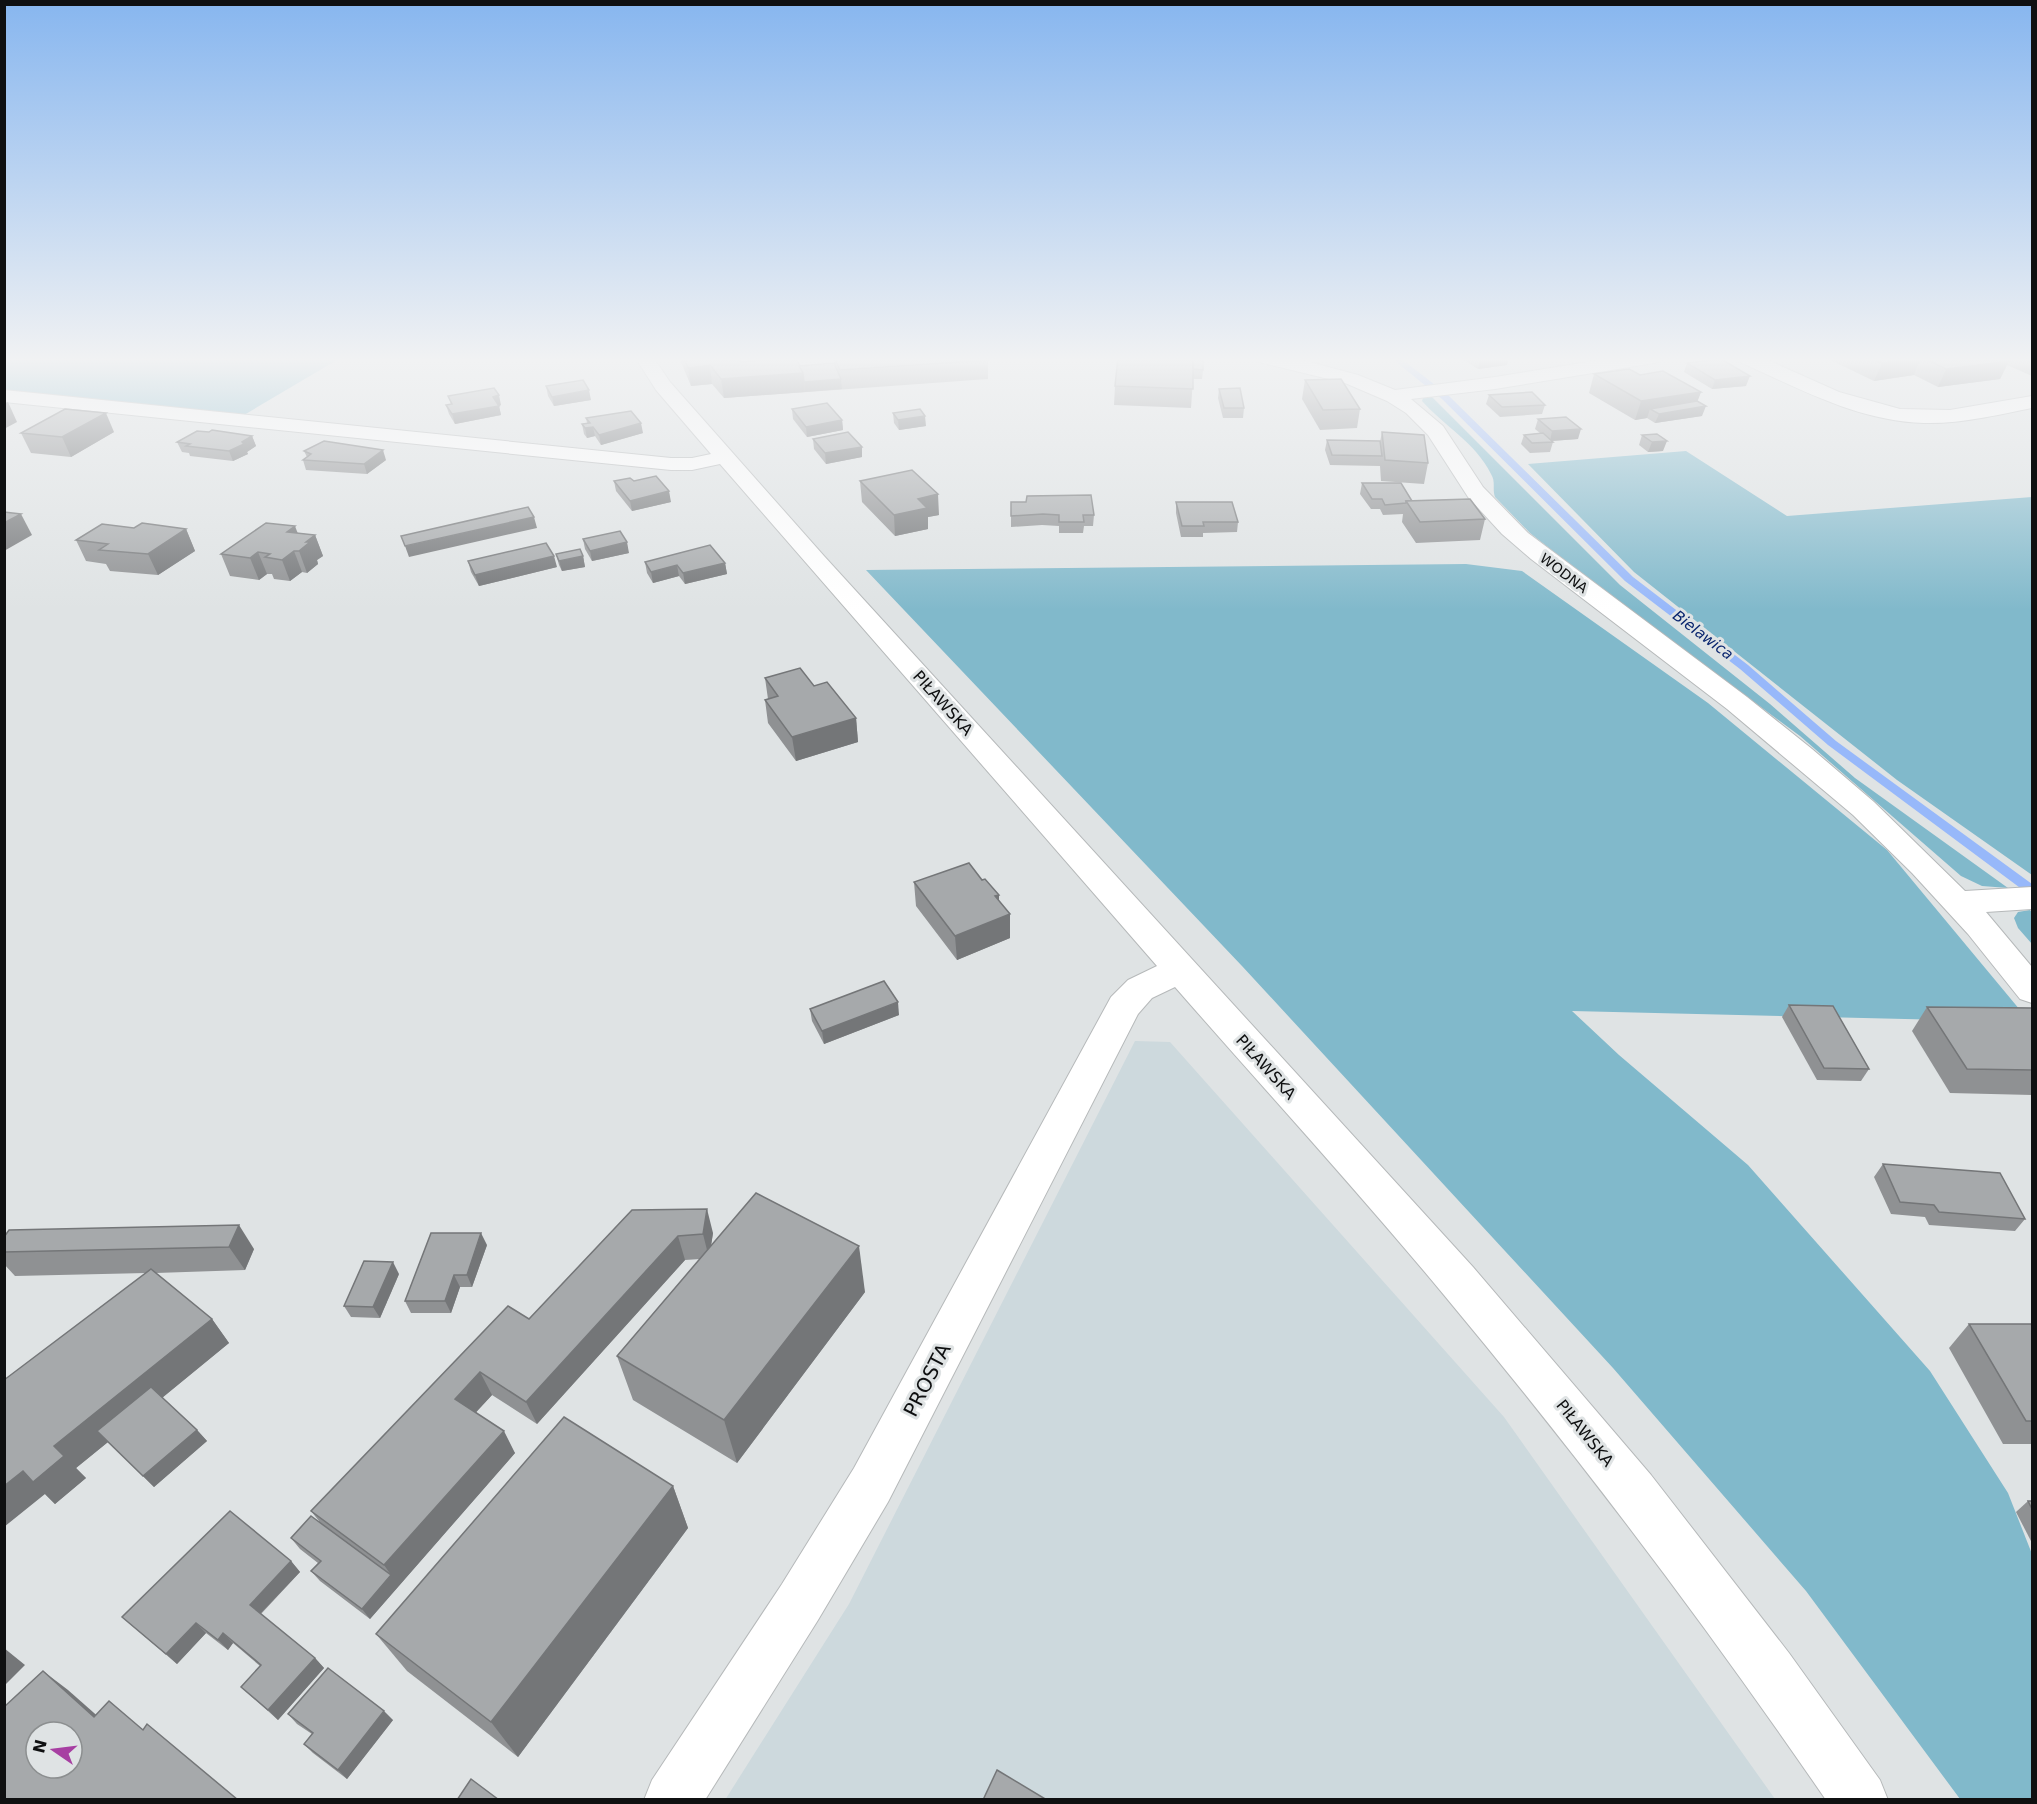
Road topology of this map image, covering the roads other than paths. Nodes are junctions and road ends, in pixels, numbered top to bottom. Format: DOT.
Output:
graph roads {
  1 [pos="447,441"];
  2 [pos="711,441"];
  3 [pos="1442,441"];
  4 [pos="725,457"];
  5 [pos="2026,898"];
  6 [pos="1959,902"];
  7 [pos="1181,970"];
  8 [pos="2032,990"];
  9 [pos="672,1800"];
  10 [pos="1860,1800"];
  1 -- 4 [label="street"];
  2 -- 4 [label="street, PIŁAWSKA"];
  3 -- 6 [label="street, WODNA"];
  4 -- 7 [label="street, PIŁAWSKA"];
  5 -- 6 [label="street"];
  6 -- 8 [label="street, WODNA"];
  7 -- 9 [label="street, PROSTA"];
  7 -- 10 [label="street, PIŁAWSKA"];
}
